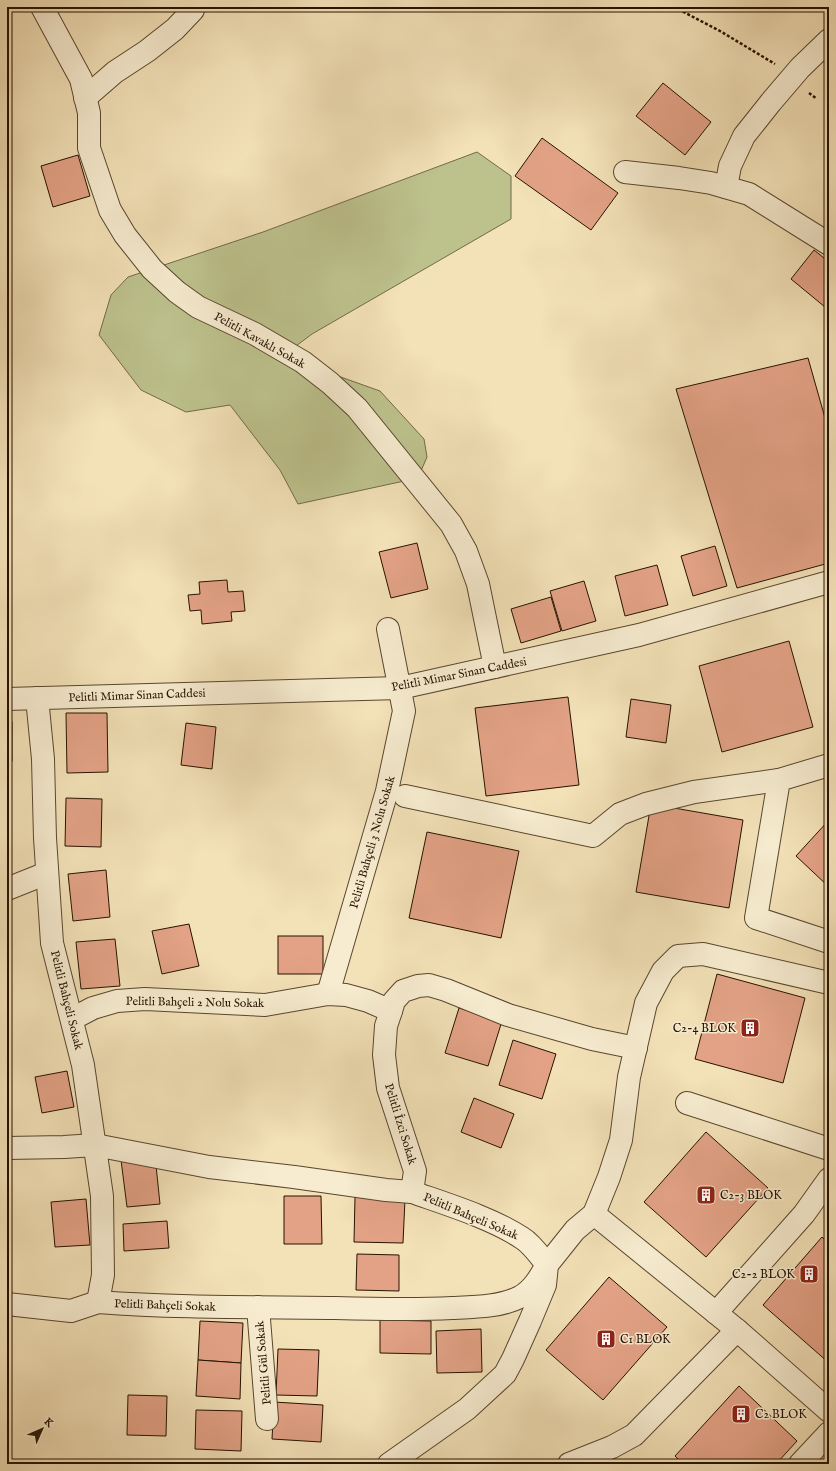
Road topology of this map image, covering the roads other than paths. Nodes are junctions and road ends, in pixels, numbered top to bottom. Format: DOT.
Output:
graph roads {
  1 [pos="42,7"];
  2 [pos="193,10"];
  3 [pos="829,40"];
  4 [pos="85,98"];
  5 [pos="625,172"];
  6 [pos="726,188"];
  7 [pos="829,244"];
  8 [pos="829,582"];
  9 [pos="388,629"];
  10 [pos="495,667"];
  11 [pos="400,688"];
  12 [pos="37,698"];
  13 [pos="7,699"];
  14 [pos="829,765"];
  15 [pos="779,780"];
  16 [pos="406,796"];
  17 [pos="47,873"];
  18 [pos="7,889"];
  19 [pos="829,942"];
  20 [pos="829,983"];
  21 [pos="328,994"];
  22 [pos="391,1011"];
  23 [pos="72,1019"];
  24 [pos="636,1048"];
  25 [pos="687,1103"];
  26 [pos="95,1145"];
  27 [pos="7,1148"];
  28 [pos="829,1149"];
  29 [pos="829,1179"];
  30 [pos="412,1192"];
  31 [pos="594,1214"];
  32 [pos="547,1265"];
  33 [pos="98,1302"];
  34 [pos="7,1304"];
  35 [pos="258,1307"];
  36 [pos="716,1313"];
  37 [pos="737,1330"];
  38 [pos="829,1411"];
  39 [pos="267,1419"];
  40 [pos="829,1433"];
  41 [pos="388,1464"];
  42 [pos="569,1464"];
  43 [pos="800,1464"];
  1 -- 4 [label="street, Pelitli Kavaklı Sokak"];
  2 -- 4 [label="street"];
  3 -- 6 [label="street"];
  4 -- 10 [label="street, Pelitli Kavaklı Sokak"];
  5 -- 6 [label="street"];
  6 -- 7 [label="street"];
  8 -- 10 [label="street, Pelitli Mimar Sinan Caddesi"];
  9 -- 11 [label="street, Pelitli Bahçeli 3 Nolu Sokak"];
  10 -- 11 [label="street, Pelitli Mimar Sinan Caddesi"];
  11 -- 12 [label="street, Pelitli Mimar Sinan Caddesi"];
  11 -- 21 [label="street, Pelitli Bahçeli 3 Nolu Sokak"];
  12 -- 13 [label="street, Pelitli Mimar Sinan Caddesi"];
  12 -- 17 [label="street, Pelitli Bahçeli Sokak"];
  14 -- 15 [label="street"];
  15 -- 16 [label="street"];
  15 -- 19 [label="street"];
  17 -- 18 [label="street"];
  17 -- 23 [label="street, Pelitli Bahçeli Sokak"];
  20 -- 24 [label="street"];
  21 -- 22 [label="street, Pelitli Bahçeli 2 Nolu Sokak"];
  21 -- 23 [label="street, Pelitli Bahçeli 2 Nolu Sokak"];
  22 -- 24 [label="street, Pelitli İzci Sokak"];
  22 -- 30 [label="street, Pelitli İzci Sokak"];
  23 -- 26 [label="street, Pelitli Bahçeli Sokak"];
  24 -- 31 [label="street"];
  25 -- 28 [label="street"];
  26 -- 27 [label="street"];
  26 -- 30 [label="street"];
  26 -- 33 [label="street, Pelitli Bahçeli Sokak"];
  29 -- 36 [label="street"];
  30 -- 32 [label="street, Pelitli Bahçeli Sokak"];
  31 -- 32 [label="street"];
  31 -- 36 [label="street"];
  32 -- 35 [label="street, Pelitli Bahçeli Sokak"];
  32 -- 41 [label="street"];
  33 -- 34 [label="street"];
  33 -- 35 [label="street, Pelitli Bahçeli Sokak"];
  35 -- 39 [label="street, Pelitli Gül Sokak"];
  36 -- 37 [label="street"];
  37 -- 38 [label="street"];
  37 -- 42 [label="street"];
  40 -- 43 [label="street"];
}
